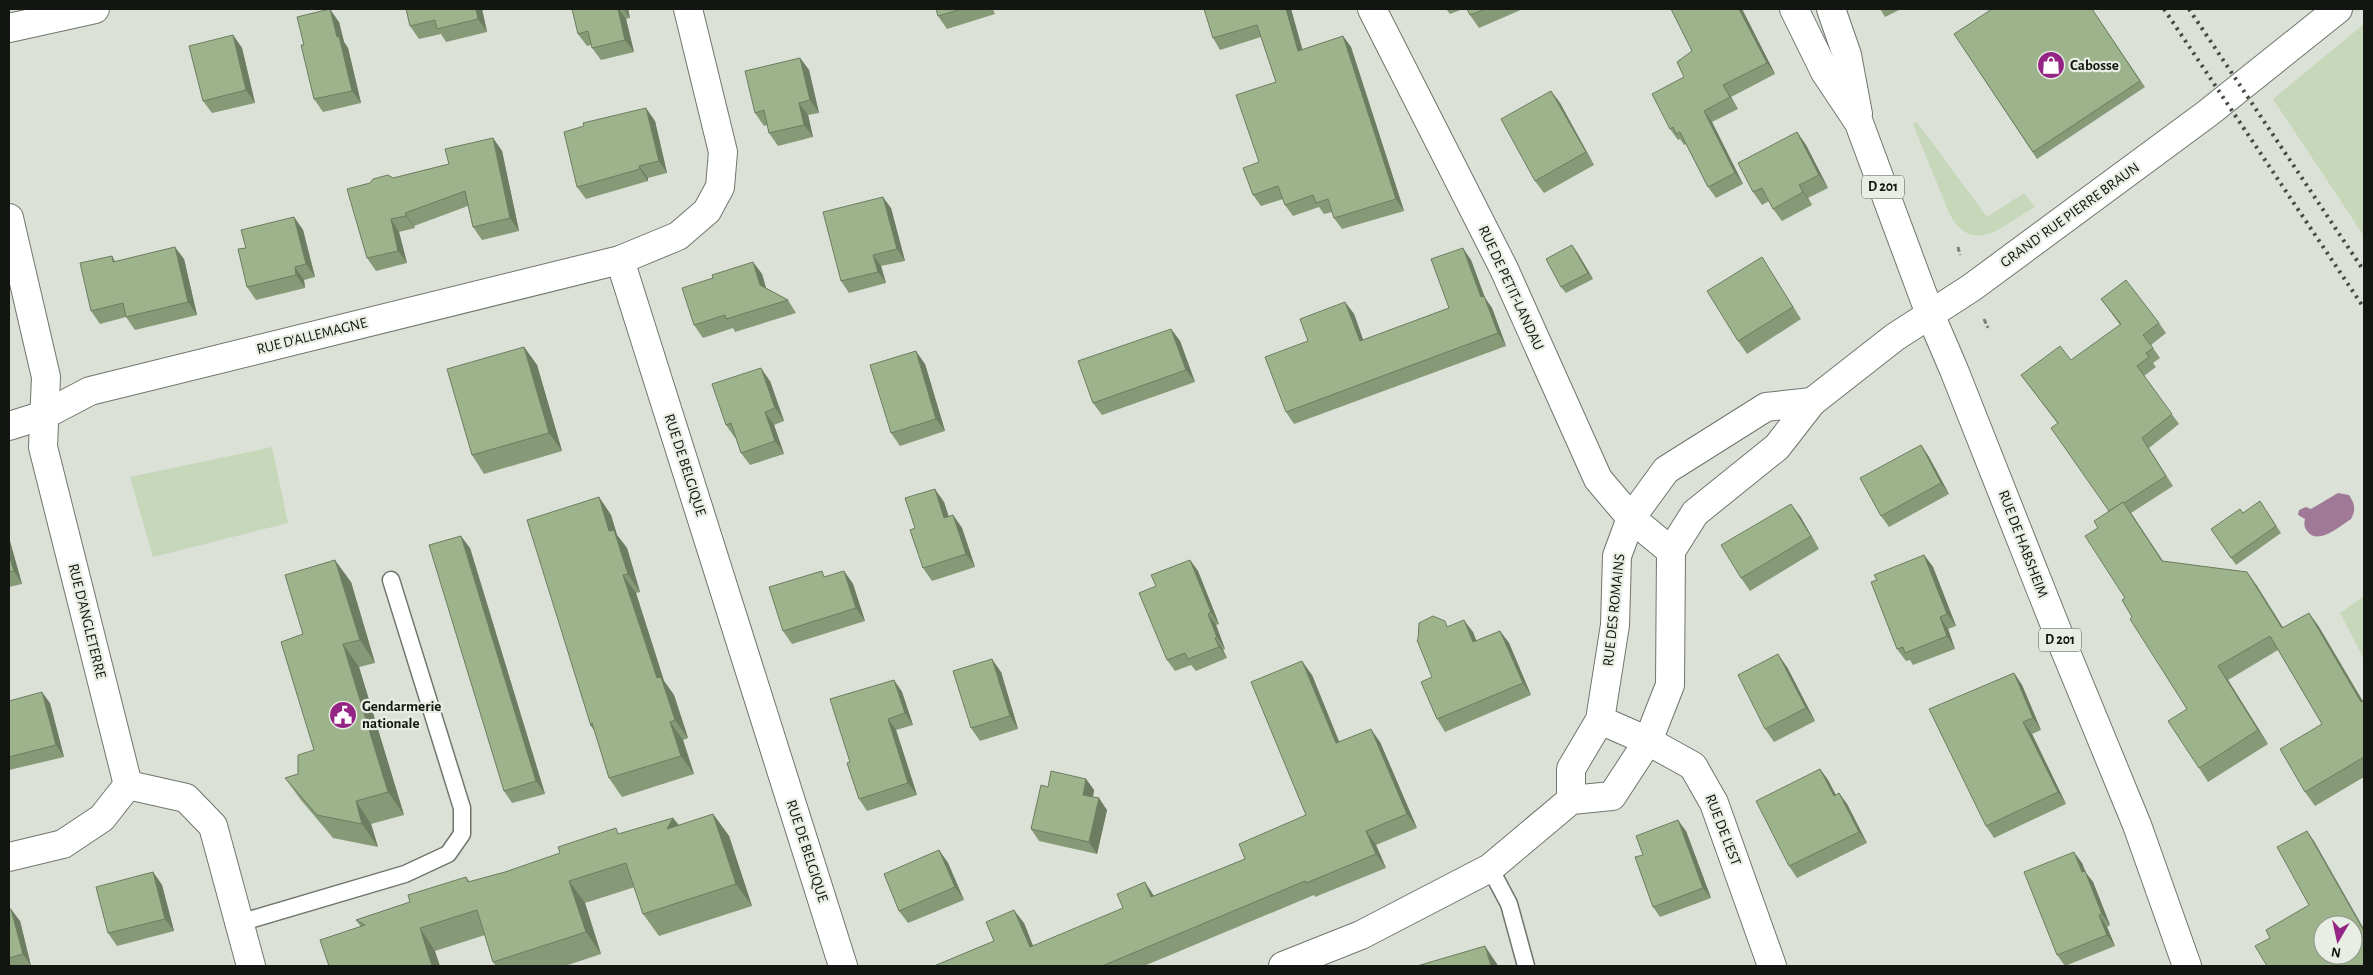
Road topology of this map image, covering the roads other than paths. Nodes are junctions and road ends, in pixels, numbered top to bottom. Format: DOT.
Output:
graph roads {
  1 [pos="95,9"];
  2 [pos="688,9"];
  3 [pos="1372,9"];
  4 [pos="1794,9"];
  5 [pos="1830,9"];
  6 [pos="2338,9"];
  7 [pos="9,28"];
  8 [pos="1859,123"];
  9 [pos="9,218"];
  10 [pos="620,260"];
  11 [pos="1930,314"];
  12 [pos="1812,402"];
  13 [pos="44,415"];
  14 [pos="9,426"];
  15 [pos="1631,518"];
  16 [pos="1670,551"];
  17 [pos="391,580"];
  18 [pos="1600,720"];
  19 [pos="1648,741"];
  20 [pos="128,785"];
  21 [pos="1571,800"];
  22 [pos="9,857"];
  23 [pos="1490,868"];
  24 [pos="239,923"];
  25 [pos="250,966"];
  26 [pos="843,966"];
  27 [pos="1283,966"];
  28 [pos="1526,966"];
  29 [pos="1772,966"];
  30 [pos="2187,966"];
  1 -- 7 [label="street"];
  2 -- 10 [label="street"];
  3 -- 15 [label="street, RUE DE PETIT-LANDAU"];
  4 -- 8 [label="street, RUE DE HABSHEIM / D 201"];
  5 -- 8 [label="street, RUE DE HABSHEIM / D 201"];
  6 -- 11 [label="street, GRAND' RUE PIERRE BRAUN"];
  8 -- 11 [label="street, RUE DE HABSHEIM / D 201"];
  9 -- 13 [label="street, RUE D'ANGLETERRE"];
  10 -- 13 [label="street, RUE D'ALLEMAGNE"];
  10 -- 26 [label="street, RUE DE BELGIQUE"];
  11 -- 12 [label="street"];
  11 -- 30 [label="street, RUE DE HABSHEIM / D 201"];
  12 -- 15 [label="street, RUE DES ROMAINS"];
  12 -- 16 [label="street"];
  13 -- 14 [label="street, RUE D'ALLEMAGNE"];
  13 -- 20 [label="street, RUE D'ANGLETERRE"];
  15 -- 16 [label="street, RUE DE PETIT-LANDAU"];
  15 -- 18 [label="street, RUE DES ROMAINS"];
  16 -- 19 [label="street"];
  17 -- 24 [label="lane"];
  18 -- 19 [label="street, RUE DE L'EST"];
  18 -- 21 [label="street, RUE DES ROMAINS"];
  19 -- 21 [label="street"];
  19 -- 29 [label="street, RUE DE L'EST"];
  20 -- 22 [label="street"];
  20 -- 24 [label="street"];
  21 -- 23 [label="street"];
  23 -- 27 [label="street"];
  23 -- 28 [label="lane"];
  24 -- 25 [label="street"];
}
